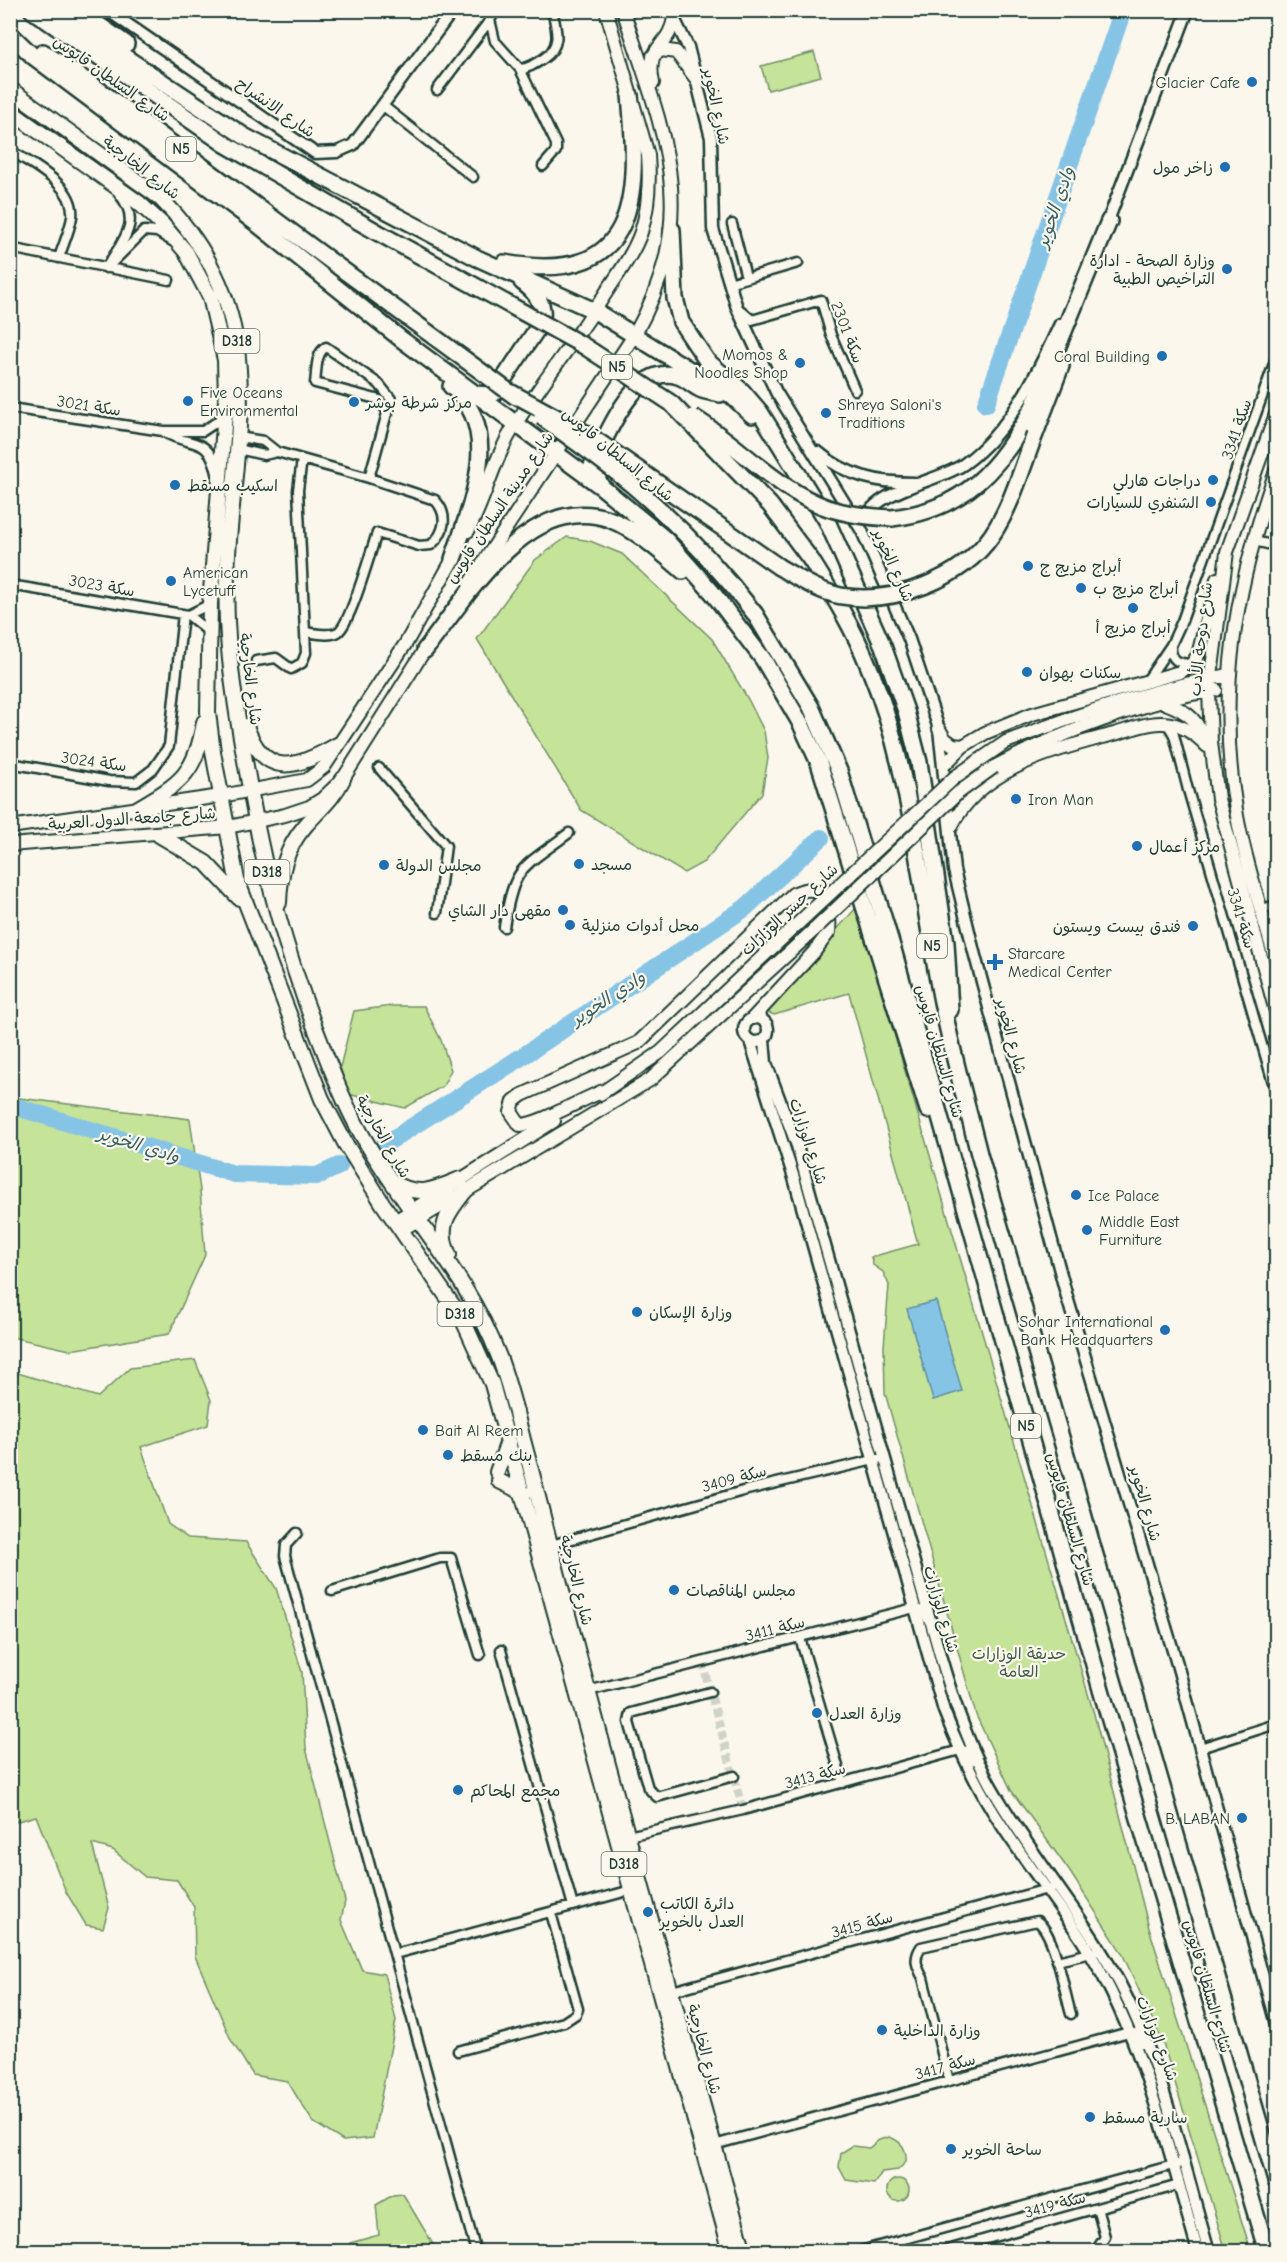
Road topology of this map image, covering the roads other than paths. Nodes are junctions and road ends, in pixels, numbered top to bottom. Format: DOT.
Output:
graph roads {
  1 [pos="32,10"];
  2 [pos="54,10"];
  3 [pos="77,10"];
  4 [pos="107,10"];
  5 [pos="453,10"];
  6 [pos="495,10"];
  7 [pos="552,10"];
  8 [pos="606,10"];
  9 [pos="623,10"];
  10 [pos="1188,10"];
  11 [pos="672,14"];
  12 [pos="490,20"];
  13 [pos="10,33"];
  14 [pos="652,56"];
  15 [pos="520,69"];
  16 [pos="697,80"];
  17 [pos="10,89"];
  18 [pos="437,90"];
  19 [pos="630,95"];
  20 [pos="382,105"];
  21 [pos="204,109"];
  22 [pos="10,111"];
  23 [pos="663,134"];
  24 [pos="10,150"];
  25 [pos="543,166"];
  26 [pos="102,176"];
  27 [pos="473,177"];
  28 [pos="1109,220"];
  29 [pos="732,224"];
  30 [pos="672,230"];
  31 [pos="10,248"];
  32 [pos="186,252"];
  33 [pos="59,258"];
  34 [pos="477,258"];
  35 [pos="798,263"];
  36 [pos="106,268"];
  37 [pos="501,268"];
  38 [pos="746,277"];
  39 [pos="169,280"];
  40 [pos="729,283"];
  41 [pos="737,308"];
  42 [pos="595,311"];
  43 [pos="635,334"];
  44 [pos="401,339"];
  45 [pos="1276,358"];
  46 [pos="855,390"];
  47 [pos="510,392"];
  48 [pos="475,394"];
  49 [pos="732,396"];
  50 [pos="671,403"];
  51 [pos="10,408"];
  52 [pos="225,408"];
  53 [pos="388,413"];
  54 [pos="1276,414"];
  55 [pos="516,423"];
  56 [pos="163,431"];
  57 [pos="774,435"];
  58 [pos="238,443"];
  59 [pos="812,447"];
  60 [pos="277,452"];
  61 [pos="555,453"];
  62 [pos="303,459"];
  63 [pos="1276,471"];
  64 [pos="369,478"];
  65 [pos="918,483"];
  66 [pos="220,488"];
  67 [pos="603,488"];
  68 [pos="862,531"];
  69 [pos="1254,541"];
  70 [pos="1276,546"];
  71 [pos="1227,552"];
  72 [pos="453,558"];
  73 [pos="10,585"];
  74 [pos="210,604"];
  75 [pos="723,607"];
  76 [pos="185,615"];
  77 [pos="305,632"];
  78 [pos="210,633"];
  79 [pos="1171,645"];
  80 [pos="424,650"];
  81 [pos="256,661"];
  82 [pos="1192,664"];
  83 [pos="1230,675"];
  84 [pos="1145,683"];
  85 [pos="1210,685"];
  86 [pos="234,689"];
  87 [pos="1228,689"];
  88 [pos="1163,702"];
  89 [pos="208,712"];
  90 [pos="1167,723"];
  91 [pos="939,729"];
  92 [pos="985,733"];
  93 [pos="1196,736"];
  94 [pos="337,745"];
  95 [pos="963,746"];
  96 [pos="1207,746"];
  97 [pos="1178,752"];
  98 [pos="10,763"];
  99 [pos="944,765"];
  100 [pos="379,768"];
  101 [pos="1213,769"];
  102 [pos="998,770"];
  103 [pos="343,779"];
  104 [pos="250,791"];
  105 [pos="221,796"];
  106 [pos="138,808"];
  107 [pos="256,823"];
  108 [pos="10,827"];
  109 [pos="228,827"];
  110 [pos="951,827"];
  111 [pos="569,832"];
  112 [pos="159,835"];
  113 [pos="10,845"];
  114 [pos="1276,905"];
  115 [pos="1262,909"];
  116 [pos="248,911"];
  117 [pos="437,913"];
  118 [pos="279,920"];
  119 [pos="504,927"];
  120 [pos="1276,962"];
  121 [pos="300,987"];
  122 [pos="280,994"];
  123 [pos="1276,1012"];
  124 [pos="753,1018"];
  125 [pos="950,1034"];
  126 [pos="764,1040"];
  127 [pos="750,1041"];
  128 [pos="606,1090"];
  129 [pos="1276,1093"];
  130 [pos="950,1152"];
  131 [pos="390,1180"];
  132 [pos="463,1185"];
  133 [pos="415,1214"];
  134 [pos="398,1225"];
  135 [pos="467,1288"];
  136 [pos="509,1439"];
  137 [pos="872,1458"];
  138 [pos="524,1469"];
  139 [pos="524,1493"];
  140 [pos="897,1503"];
  141 [pos="530,1517"];
  142 [pos="297,1533"];
  143 [pos="551,1545"];
  144 [pos="547,1580"];
  145 [pos="332,1591"];
  146 [pos="914,1608"];
  147 [pos="800,1638"];
  148 [pos="501,1650"];
  149 [pos="566,1652"];
  150 [pos="480,1655"];
  151 [pos="940,1655"];
  152 [pos="588,1690"];
  153 [pos="710,1692"];
  154 [pos="1276,1724"];
  155 [pos="588,1736"];
  156 [pos="1200,1748"];
  157 [pos="960,1750"];
  158 [pos="734,1776"];
  159 [pos="843,1783"];
  160 [pos="991,1786"];
  161 [pos="606,1798"];
  162 [pos="628,1836"];
  163 [pos="628,1876"];
  164 [pos="1059,1886"];
  165 [pos="637,1889"];
  166 [pos="1047,1889"];
  167 [pos="573,1906"];
  168 [pos="551,1912"];
  169 [pos="645,1938"];
  170 [pos="1101,1950"];
  171 [pos="395,1954"];
  172 [pos="1089,1954"];
  173 [pos="1057,1961"];
  174 [pos="672,1991"];
  175 [pos="1071,2014"];
  176 [pos="1276,2024"];
  177 [pos="1129,2032"];
  178 [pos="673,2042"];
  179 [pos="458,2051"];
  180 [pos="678,2059"];
  181 [pos="1157,2077"];
  182 [pos="949,2081"];
  183 [pos="714,2145"];
  184 [pos="1173,2164"];
  185 [pos="1276,2181"];
  186 [pos="1179,2185"];
  187 [pos="1097,2208"];
  188 [pos="1197,2209"];
  189 [pos="721,2216"];
  190 [pos="476,2252"];
  191 [pos="731,2252"];
  192 [pos="744,2252"];
  193 [pos="857,2252"];
  194 [pos="940,2252"];
  195 [pos="1100,2252"];
  196 [pos="1198,2252"];
  197 [pos="1209,2252"];
  198 [pos="1266,2252"];
  1 -- 50 [label="highway, شارع السلطان قابوس / N5, bridge"];
  2 -- 21 [label="highway"];
  3 -- 21 [label="highway"];
  4 -- 20 [label="street, شارع الانشراح"];
  5 -- 20 [label="street, شارع الانشراح"];
  6 -- 12 [label="street"];
  7 -- 15 [label="street"];
  8 -- 19 [label="main road, شارع مدينة السلطان قابوس"];
  9 -- 23 [label="main road, شارع مدينة السلطان قابوس"];
  10 -- 28 [label="street"];
  11 -- 14 [label="main road"];
  11 -- 16 [label="street, شارع الخوير"];
  12 -- 15 [label="street"];
  12 -- 18 [label="street"];
  13 -- 44 [label="highway"];
  13 -- 47 [label="highway, شارع السلطان قابوس / N5, bridge"];
  14 -- 16 [label="main road"];
  14 -- 23 [label="main road"];
  15 -- 25 [label="street"];
  16 -- 40 [label="street, شارع الخوير"];
  17 -- 58 [label="main road, شارع الخارجية / D318"];
  19 -- 34 [label="highway"];
  19 -- 42 [label="main road, شارع مدينة السلطان قابوس"];
  20 -- 27 [label="street"];
  21 -- 34 [label="highway"];
  22 -- 26 [label="main road, شارع الخارجية / D318"];
  23 -- 30 [label="main road, شارع مدينة السلطان قابوس"];
  24 -- 33 [label="street"];
  26 -- 32 [label="main road, شارع الخارجية / D318"];
  26 -- 36 [label="street"];
  28 -- 47 [label="highway, bridge"];
  28 -- 50 [label="highway, bridge"];
  28 -- 65 [label="street"];
  29 -- 38 [label="street"];
  30 -- 43 [label="main road, شارع مدينة السلطان قابوس"];
  30 -- 57 [label="highway"];
  31 -- 33 [label="street"];
  32 -- 36 [label="street"];
  32 -- 52 [label="main road, شارع الخارجية / D318"];
  33 -- 36 [label="street"];
  34 -- 37 [label="highway"];
  35 -- 38 [label="street"];
  36 -- 39 [label="street"];
  37 -- 42 [label="highway"];
  37 -- 48 [label="highway"];
  38 -- 40 [label="street"];
  40 -- 41 [label="street, شارع الخوير"];
  41 -- 46 [label="street, سكة 2301"];
  41 -- 59 [label="street, شارع الخوير"];
  42 -- 43 [label="highway"];
  42 -- 55 [label="main road, شارع مدينة السلطان قابوس"];
  43 -- 49 [label="highway"];
  43 -- 61 [label="main road, شارع مدينة السلطان قابوس"];
  44 -- 48 [label="highway"];
  44 -- 72 [label="highway"];
  45 -- 79 [label="street, سكة 3341"];
  47 -- 130 [label="highway, شارع السلطان قابوس / N5, bridge"];
  48 -- 55 [label="highway"];
  49 -- 57 [label="highway"];
  49 -- 67 [label="highway"];
  50 -- 125 [label="highway, شارع السلطان قابوس / N5, bridge"];
  51 -- 56 [label="street, سكة 3021"];
  52 -- 56 [label="street, سكة 3021"];
  52 -- 66 [label="main road, شارع الخارجية / D318"];
  53 -- 53 [label="street"];
  53 -- 64 [label="street"];
  54 -- 71 [label="main road, شارع دوحة الأدب"];
  55 -- 61 [label="highway"];
  55 -- 72 [label="main road, شارع مدينة السلطان قابوس"];
  56 -- 66 [label="street, سكة 3021"];
  57 -- 125 [label="highway"];
  58 -- 60 [label="street"];
  58 -- 60 [label="street"];
  58 -- 86 [label="main road, شارع الخارجية / D318"];
  59 -- 65 [label="street"];
  59 -- 68 [label="street, شارع الخوير"];
  60 -- 62 [label="street"];
  61 -- 67 [label="highway"];
  61 -- 80 [label="main road, شارع مدينة السلطان قابوس"];
  62 -- 64 [label="street"];
  62 -- 77 [label="street"];
  63 -- 69 [label="main road, شارع دوحة الأدب"];
  64 -- 77 [label="street"];
  65 -- 68 [label="street"];
  66 -- 74 [label="main road, شارع الخارجية / D318"];
  67 -- 75 [label="highway"];
  68 -- 91 [label="street, شارع الخوير"];
  69 -- 70 [label="street"];
  69 -- 83 [label="main road, شارع دوحة الأدب"];
  71 -- 82 [label="main road"];
  71 -- 85 [label="main road, شارع دوحة الأدب"];
  72 -- 94 [label="main road, شارع مدينة السلطان قابوس"];
  73 -- 76 [label="street, سكة 3023"];
  74 -- 76 [label="street"];
  74 -- 78 [label="main road, شارع الخارجية / D318"];
  75 -- 80 [label="highway"];
  75 -- 130 [label="highway"];
  76 -- 78 [label="street, سكة 3023"];
  76 -- 98 [label="street, سكة 3024"];
  77 -- 81 [label="street"];
  78 -- 89 [label="main road, شارع الخارجية / D318"];
  79 -- 82 [label="street"];
  79 -- 84 [label="street, سكة 3341"];
  80 -- 103 [label="main road, شارع مدينة السلطان قابوس"];
  82 -- 84 [label="main road"];
  83 -- 85 [label="main road, شارع جسر الوزارات"];
  83 -- 87 [label="main road, شارع دوحة الأدب"];
  84 -- 92 [label="main road"];
  85 -- 87 [label="main road, شارع جسر الوزارات"];
  85 -- 88 [label="main road, شارع جسر الوزارات"];
  85 -- 101 [label="main road, شارع دوحة الأدب"];
  85 -- 128 [label="main road, شارع جسر الوزارات, bridge"];
  86 -- 94 [label="main road"];
  86 -- 104 [label="main road, شارع الخارجية / D318"];
  87 -- 115 [label="main road, شارع دوحة الأدب"];
  88 -- 96 [label="main road"];
  88 -- 102 [label="main road, شارع جسر الوزارات"];
  89 -- 105 [label="main road, شارع الخارجية / D318"];
  89 -- 106 [label="main road"];
  90 -- 93 [label="main road"];
  90 -- 97 [label="street, سكة 3341"];
  90 -- 102 [label="main road"];
  91 -- 95 [label="main road"];
  91 -- 99 [label="street, شارع الخوير"];
  92 -- 95 [label="main road"];
  92 -- 102 [label="main road"];
  93 -- 96 [label="main road"];
  93 -- 97 [label="street"];
  94 -- 104 [label="main road, شارع مدينة السلطان قابوس"];
  95 -- 99 [label="main road"];
  96 -- 101 [label="main road"];
  97 -- 129 [label="street, سكة 3341"];
  99 -- 110 [label="street, شارع الخوير"];
  100 -- 117 [label="street"];
  101 -- 123 [label="main road, شارع دوحة الأدب"];
  102 -- 110 [label="main road"];
  102 -- 132 [label="main road, شارع جسر الوزارات, bridge"];
  103 -- 107 [label="main road, شارع مدينة السلطان قابوس"];
  103 -- 118 [label="main road"];
  104 -- 105 [label="main road, شارع جامعة الدول العربية"];
  104 -- 107 [label="main road, شارع الخارجية / D318"];
  105 -- 106 [label="main road, شارع جامعة الدول العربية"];
  105 -- 109 [label="main road, شارع الخارجية / D318"];
  106 -- 108 [label="main road, شارع جامعة الدول العربية"];
  107 -- 109 [label="main road, شارع جامعة الدول العربية"];
  107 -- 118 [label="main road, شارع الخارجية / D318"];
  109 -- 112 [label="main road, شارع جامعة الدول العربية"];
  109 -- 116 [label="main road, شارع الخارجية / D318"];
  110 -- 156 [label="street, شارع الخوير"];
  111 -- 119 [label="street"];
  112 -- 113 [label="main road, شارع جامعة الدول العربية"];
  112 -- 116 [label="main road"];
  114 -- 115 [label="street"];
  115 -- 120 [label="main road, شارع دوحة الأدب"];
  116 -- 122 [label="main road, شارع الخارجية / D318"];
  118 -- 121 [label="main road, شارع الخارجية / D318"];
  121 -- 122 [label="main road"];
  121 -- 131 [label="main road, شارع الخارجية / D318"];
  122 -- 134 [label="main road, شارع الخارجية / D318"];
  124 -- 126 [label="street"];
  124 -- 127 [label="street"];
  124 -- 128 [label="main road"];
  125 -- 185 [label="highway, شارع السلطان قابوس / N5"];
  126 -- 127 [label="street"];
  126 -- 140 [label="street, شارع الوزارات"];
  127 -- 137 [label="street, شارع الوزارات"];
  128 -- 132 [label="main road, شارع جسر الوزارات"];
  130 -- 198 [label="highway, شارع السلطان قابوس / N5"];
  131 -- 132 [label="main road"];
  131 -- 133 [label="main road, شارع الخارجية / D318"];
  132 -- 133 [label="main road, شارع جسر الوزارات"];
  132 -- 135 [label="main road"];
  133 -- 134 [label="main road, شارع جسر الوزارات"];
  133 -- 135 [label="main road, شارع الخارجية / D318"];
  134 -- 136 [label="main road, شارع الخارجية / D318"];
  135 -- 138 [label="main road, شارع الخارجية / D318"];
  136 -- 138 [label="main road, شارع الخارجية / D318"];
  136 -- 139 [label="main road"];
  137 -- 140 [label="street"];
  137 -- 143 [label="street, سكة 3409"];
  137 -- 146 [label="street, شارع الوزارات"];
  138 -- 139 [label="main road, شارع الخارجية / D318"];
  138 -- 143 [label="main road, شارع الخارجية / D318"];
  139 -- 141 [label="main road, شارع الخارجية / D318"];
  140 -- 151 [label="street, شارع الوزارات"];
  141 -- 143 [label="main road"];
  141 -- 144 [label="main road, شارع الخارجية / D318"];
  142 -- 171 [label="street"];
  143 -- 144 [label="main road"];
  143 -- 152 [label="main road, شارع الخارجية / D318"];
  144 -- 149 [label="main road, شارع الخارجية / D318"];
  145 -- 150 [label="street"];
  146 -- 147 [label="street, سكة 3411"];
  146 -- 151 [label="street"];
  146 -- 157 [label="street, شارع الوزارات"];
  147 -- 152 [label="street, سكة 3411"];
  147 -- 159 [label="street"];
  148 -- 167 [label="street"];
  149 -- 152 [label="main road"];
  149 -- 155 [label="main road, شارع الخارجية / D318"];
  151 -- 160 [label="street, شارع الوزارات"];
  152 -- 155 [label="main road"];
  152 -- 162 [label="main road, شارع الخارجية / D318"];
  153 -- 158 [label="street"];
  154 -- 156 [label="street"];
  155 -- 161 [label="main road, شارع الخارجية / D318"];
  156 -- 176 [label="street, شارع الخوير"];
  157 -- 159 [label="street, سكة 3413"];
  157 -- 160 [label="street"];
  157 -- 166 [label="street, شارع الوزارات"];
  159 -- 162 [label="street, سكة 3413"];
  160 -- 164 [label="street, شارع الوزارات"];
  161 -- 162 [label="main road"];
  161 -- 163 [label="main road, شارع الخارجية / D318"];
  162 -- 163 [label="main road"];
  162 -- 165 [label="main road, شارع الخارجية / D318"];
  163 -- 165 [label="main road, شارع الخارجية / D318"];
  164 -- 166 [label="street, سكة 3415"];
  164 -- 170 [label="street, شارع الوزارات"];
  165 -- 167 [label="street"];
  165 -- 169 [label="main road, شارع الخارجية / D318"];
  165 -- 174 [label="main road, شارع الخارجية / D318"];
  166 -- 172 [label="street, شارع الوزارات"];
  166 -- 174 [label="street, سكة 3415"];
  167 -- 168 [label="street"];
  168 -- 171 [label="street"];
  168 -- 179 [label="street"];
  169 -- 174 [label="main road"];
  169 -- 178 [label="main road, شارع الخارجية / D318"];
  170 -- 172 [label="street"];
  170 -- 181 [label="street, شارع الوزارات"];
  171 -- 190 [label="street"];
  172 -- 173 [label="street"];
  172 -- 177 [label="street, شارع الوزارات"];
  173 -- 175 [label="street"];
  173 -- 182 [label="street"];
  174 -- 178 [label="main road"];
  174 -- 183 [label="main road, شارع الخارجية / D318"];
  177 -- 181 [label="street"];
  177 -- 182 [label="street, سكة 3417"];
  177 -- 184 [label="street, شارع الوزارات"];
  178 -- 180 [label="main road, شارع الخارجية / D318"];
  180 -- 183 [label="main road"];
  180 -- 189 [label="main road, شارع الخارجية / D318"];
  181 -- 188 [label="street, شارع الوزارات"];
  182 -- 183 [label="street, سكة 3417"];
  183 -- 189 [label="main road"];
  183 -- 192 [label="main road, شارع الخارجية / D318"];
  184 -- 186 [label="street, شارع الوزارات"];
  184 -- 188 [label="street"];
  184 -- 193 [label="street"];
  186 -- 187 [label="street, سكة 3419"];
  186 -- 196 [label="street, شارع الوزارات"];
  187 -- 194 [label="street, سكة 3419"];
  187 -- 195 [label="street"];
  188 -- 197 [label="street, شارع الوزارات"];
  189 -- 191 [label="main road, شارع الخارجية / D318"];
}
